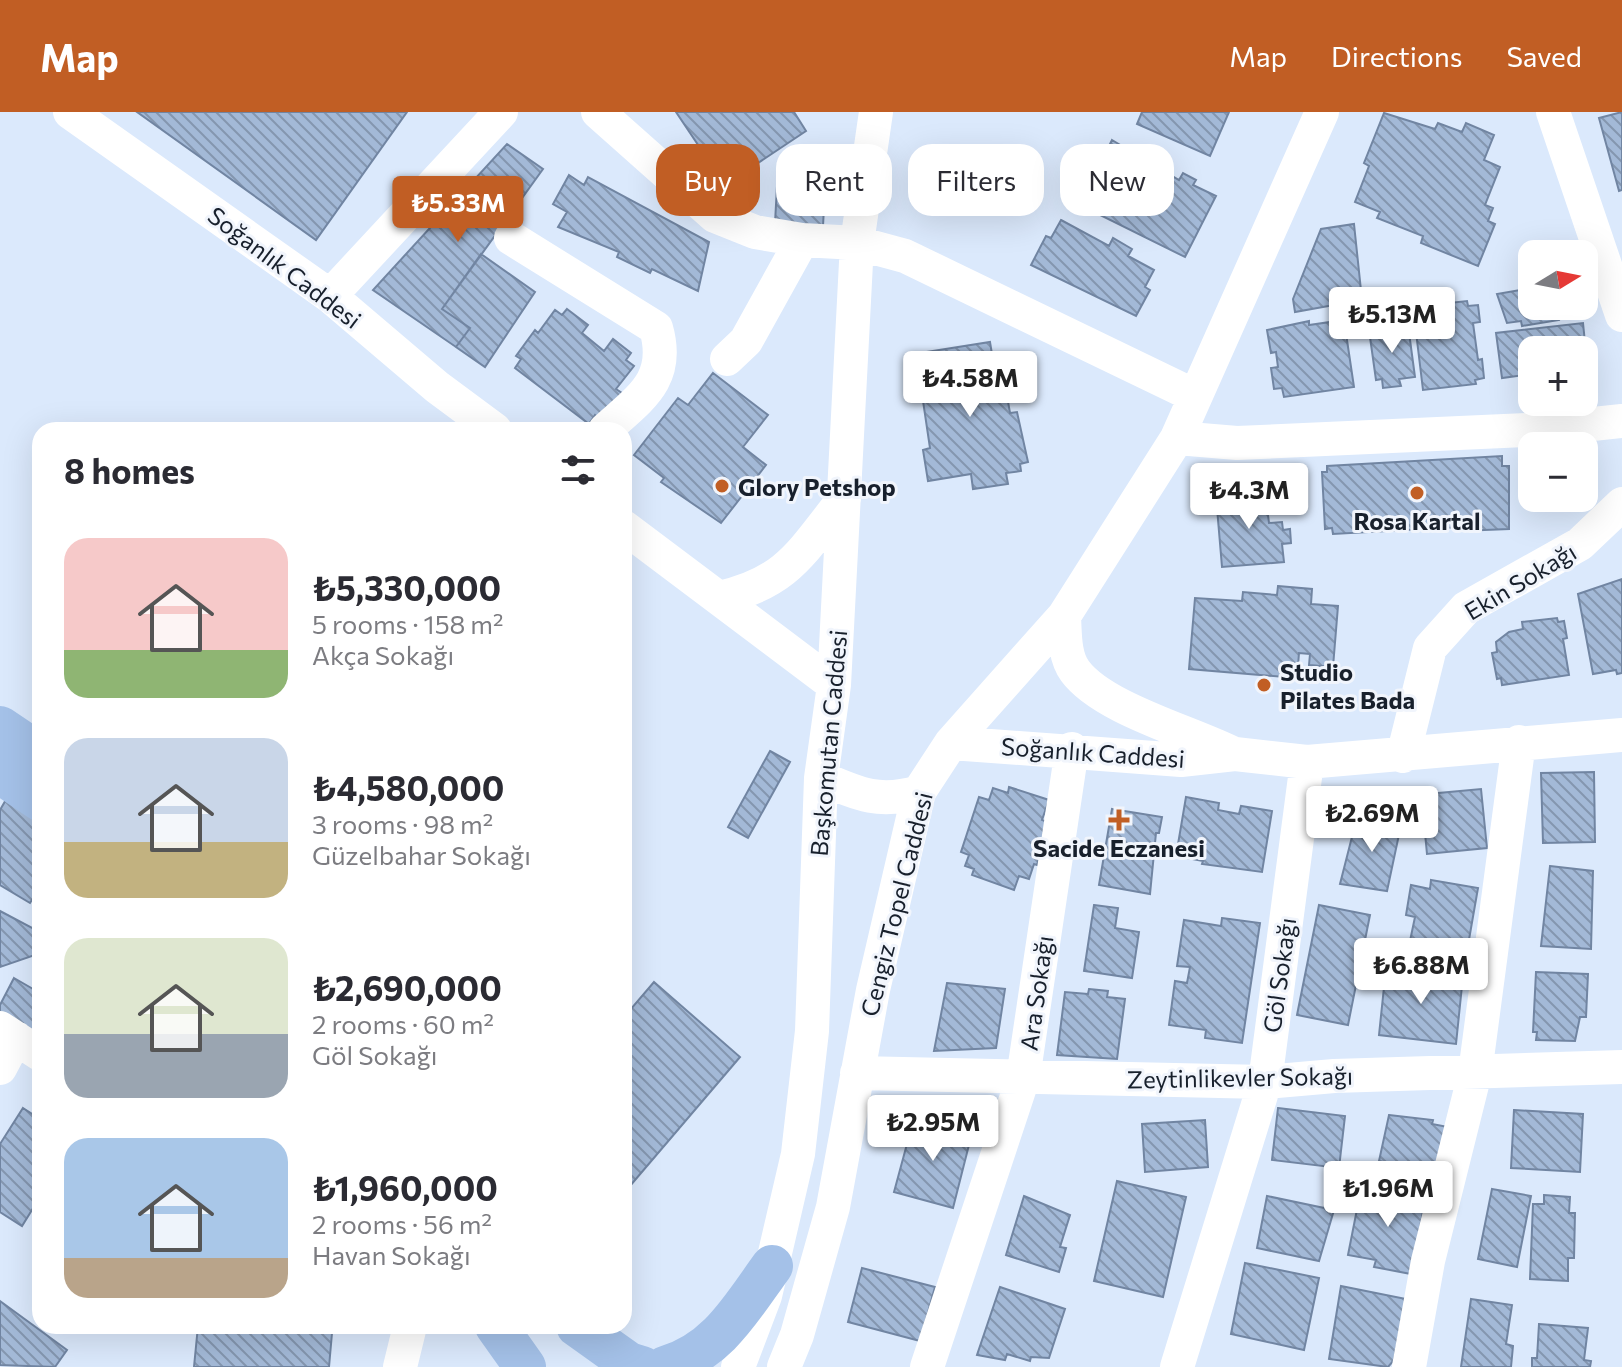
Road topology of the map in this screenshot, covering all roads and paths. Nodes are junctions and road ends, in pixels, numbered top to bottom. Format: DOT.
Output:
graph roads {
  1 [pos="70,112"];
  2 [pos="501,112"];
  3 [pos="598,112"];
  4 [pos="876,112"];
  5 [pos="1322,112"];
  6 [pos="1553,112"];
  7 [pos="511,238"];
  8 [pos="802,240"];
  9 [pos="857,243"];
  10 [pos="330,296"];
  11 [pos="1622,315"];
  12 [pos="727,359"];
  13 [pos="1195,396"];
  14 [pos="454,418"];
  15 [pos="1622,421"];
  16 [pos="614,422"];
  17 [pos="1177,438"];
  18 [pos="844,499"];
  19 [pos="1622,504"];
  20 [pos="632,533"];
  21 [pos="719,598"];
  22 [pos="1064,616"];
  23 [pos="834,685"];
  24 [pos="0,727"];
  25 [pos="1622,735"];
  26 [pos="1519,742"];
  27 [pos="951,743"];
  28 [pos="32,749"];
  29 [pos="1072,749"];
  30 [pos="1235,754"];
  31 [pos="1403,756"];
  32 [pos="1307,762"];
  33 [pos="0,773"];
  34 [pos="821,778"];
  35 [pos="919,792"];
  36 [pos="32,795"];
  37 [pos="19,1040"];
  38 [pos="1622,1067"];
  39 [pos="0,1068"];
  40 [pos="857,1073"];
  41 [pos="1475,1073"];
  42 [pos="1023,1078"];
  43 [pos="1265,1082"];
  44 [pos="772,1266"];
  45 [pos="408,1334"];
  46 [pos="502,1334"];
  47 [pos="555,1334"];
  48 [pos="588,1334"];
  49 [pos="400,1367"];
  50 [pos="525,1367"];
  51 [pos="580,1367"];
  52 [pos="642,1367"];
  53 [pos="665,1367"];
  54 [pos="738,1367"];
  55 [pos="784,1367"];
  56 [pos="927,1367"];
  57 [pos="1177,1367"];
  58 [pos="1409,1367"];
  1 -- 10 [label="street, Soğanlık Caddesi"];
  2 -- 10 [label="street"];
  3 -- 8 [label="street"];
  4 -- 9 [label="street, Başkomutan Caddesi"];
  5 -- 13 [label="street, Cengiz Topel Caddesi"];
  6 -- 11 [label="street"];
  7 -- 16 [label="street"];
  8 -- 9 [label="street"];
  8 -- 12 [label="street"];
  9 -- 13 [label="street"];
  9 -- 18 [label="street, Başkomutan Caddesi"];
  10 -- 14 [label="street, Soğanlık Caddesi"];
  13 -- 17 [label="street, Cengiz Topel Caddesi"];
  15 -- 17 [label="street"];
  17 -- 22 [label="street, Cengiz Topel Caddesi"];
  18 -- 21 [label="street"];
  18 -- 23 [label="street, Başkomutan Caddesi"];
  19 -- 31 [label="street, Ekin Sokağı"];
  20 -- 21 [label="street"];
  21 -- 23 [label="street"];
  22 -- 27 [label="street, Cengiz Topel Caddesi"];
  22 -- 30 [label="street, Soğanlık Caddesi"];
  23 -- 34 [label="street, Başkomutan Caddesi"];
  24 -- 28 [label="main road"];
  25 -- 26 [label="street, Soğanlık Caddesi"];
  26 -- 31 [label="street, Soğanlık Caddesi"];
  26 -- 41 [label="street"];
  27 -- 29 [label="street, Soğanlık Caddesi"];
  27 -- 35 [label="street, Cengiz Topel Caddesi"];
  29 -- 30 [label="street, Soğanlık Caddesi"];
  29 -- 42 [label="street, Ara Sokağı"];
  30 -- 32 [label="street, Soğanlık Caddesi"];
  31 -- 32 [label="street, Soğanlık Caddesi"];
  32 -- 43 [label="street, Göl Sokağı"];
  33 -- 36 [label="main road"];
  34 -- 35 [label="street"];
  34 -- 44 [label="street, Başkomutan Caddesi"];
  35 -- 40 [label="street, Cengiz Topel Caddesi"];
  37 -- 39 [label="street"];
  38 -- 41 [label="street, Zeytinlikevler Sokağı"];
  40 -- 42 [label="street, Zeytinlikevler Sokağı"];
  40 -- 55 [label="street, Cengiz Topel Caddesi"];
  41 -- 43 [label="street, Zeytinlikevler Sokağı"];
  41 -- 58 [label="street"];
  42 -- 43 [label="street, Zeytinlikevler Sokağı"];
  42 -- 56 [label="street, Ara Sokağı"];
  43 -- 57 [label="street, Göl Sokağı"];
  44 -- 53 [label="main road"];
  44 -- 54 [label="street, Başkomutan Caddesi"];
  45 -- 49 [label="street"];
  46 -- 50 [label="main road"];
  47 -- 51 [label="main road"];
  48 -- 52 [label="main road"];
}
